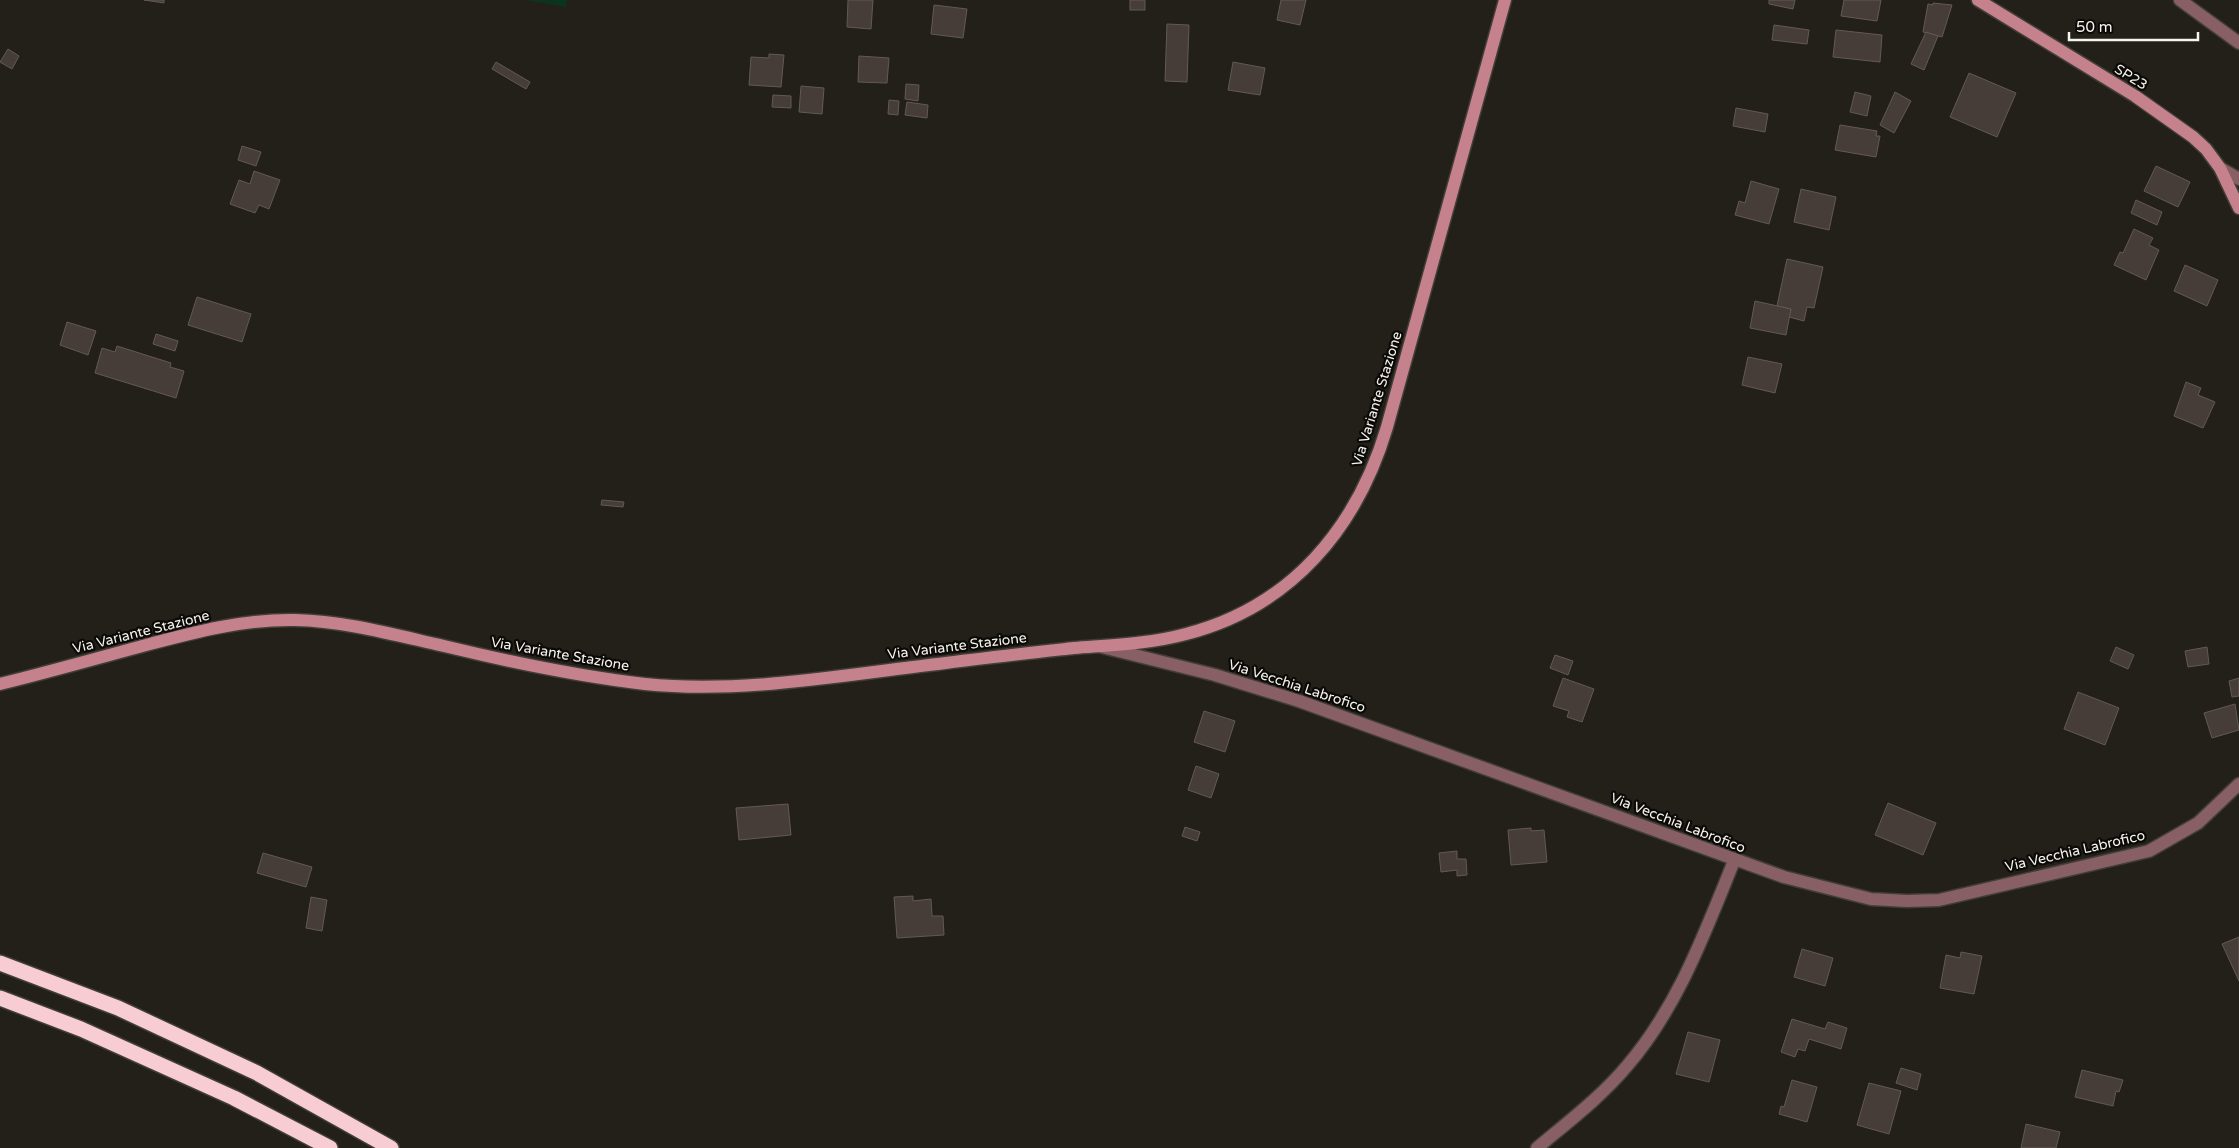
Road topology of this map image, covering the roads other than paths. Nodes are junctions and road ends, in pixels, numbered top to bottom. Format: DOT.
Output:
graph roads {
  1 [pos="1505,0"];
  2 [pos="1978,0"];
  3 [pos="2180,0"];
  4 [pos="2239,43"];
  5 [pos="2220,168"];
  6 [pos="2239,179"];
  7 [pos="2239,208"];
  8 [pos="1100,646"];
  9 [pos="0,684"];
  10 [pos="2239,784"];
  11 [pos="1734,861"];
  12 [pos="0,963"];
  13 [pos="0,998"];
  14 [pos="330,1148"];
  15 [pos="391,1148"];
  16 [pos="1537,1148"];
  1 -- 8 [label="street, Via Variante Stazione"];
  2 -- 5 [label="street, SP23 / SP23"];
  3 -- 4 [label="street"];
  5 -- 6 [label="street"];
  5 -- 7 [label="street, SP23 / SP23"];
  8 -- 9 [label="street, Via Variante Stazione"];
  8 -- 11 [label="street, Via Vecchia Labrofico"];
  10 -- 11 [label="street, Via Vecchia Labrofico"];
  11 -- 16 [label="street"];
  12 -- 15 [label="highway"];
  13 -- 14 [label="highway"];
}
